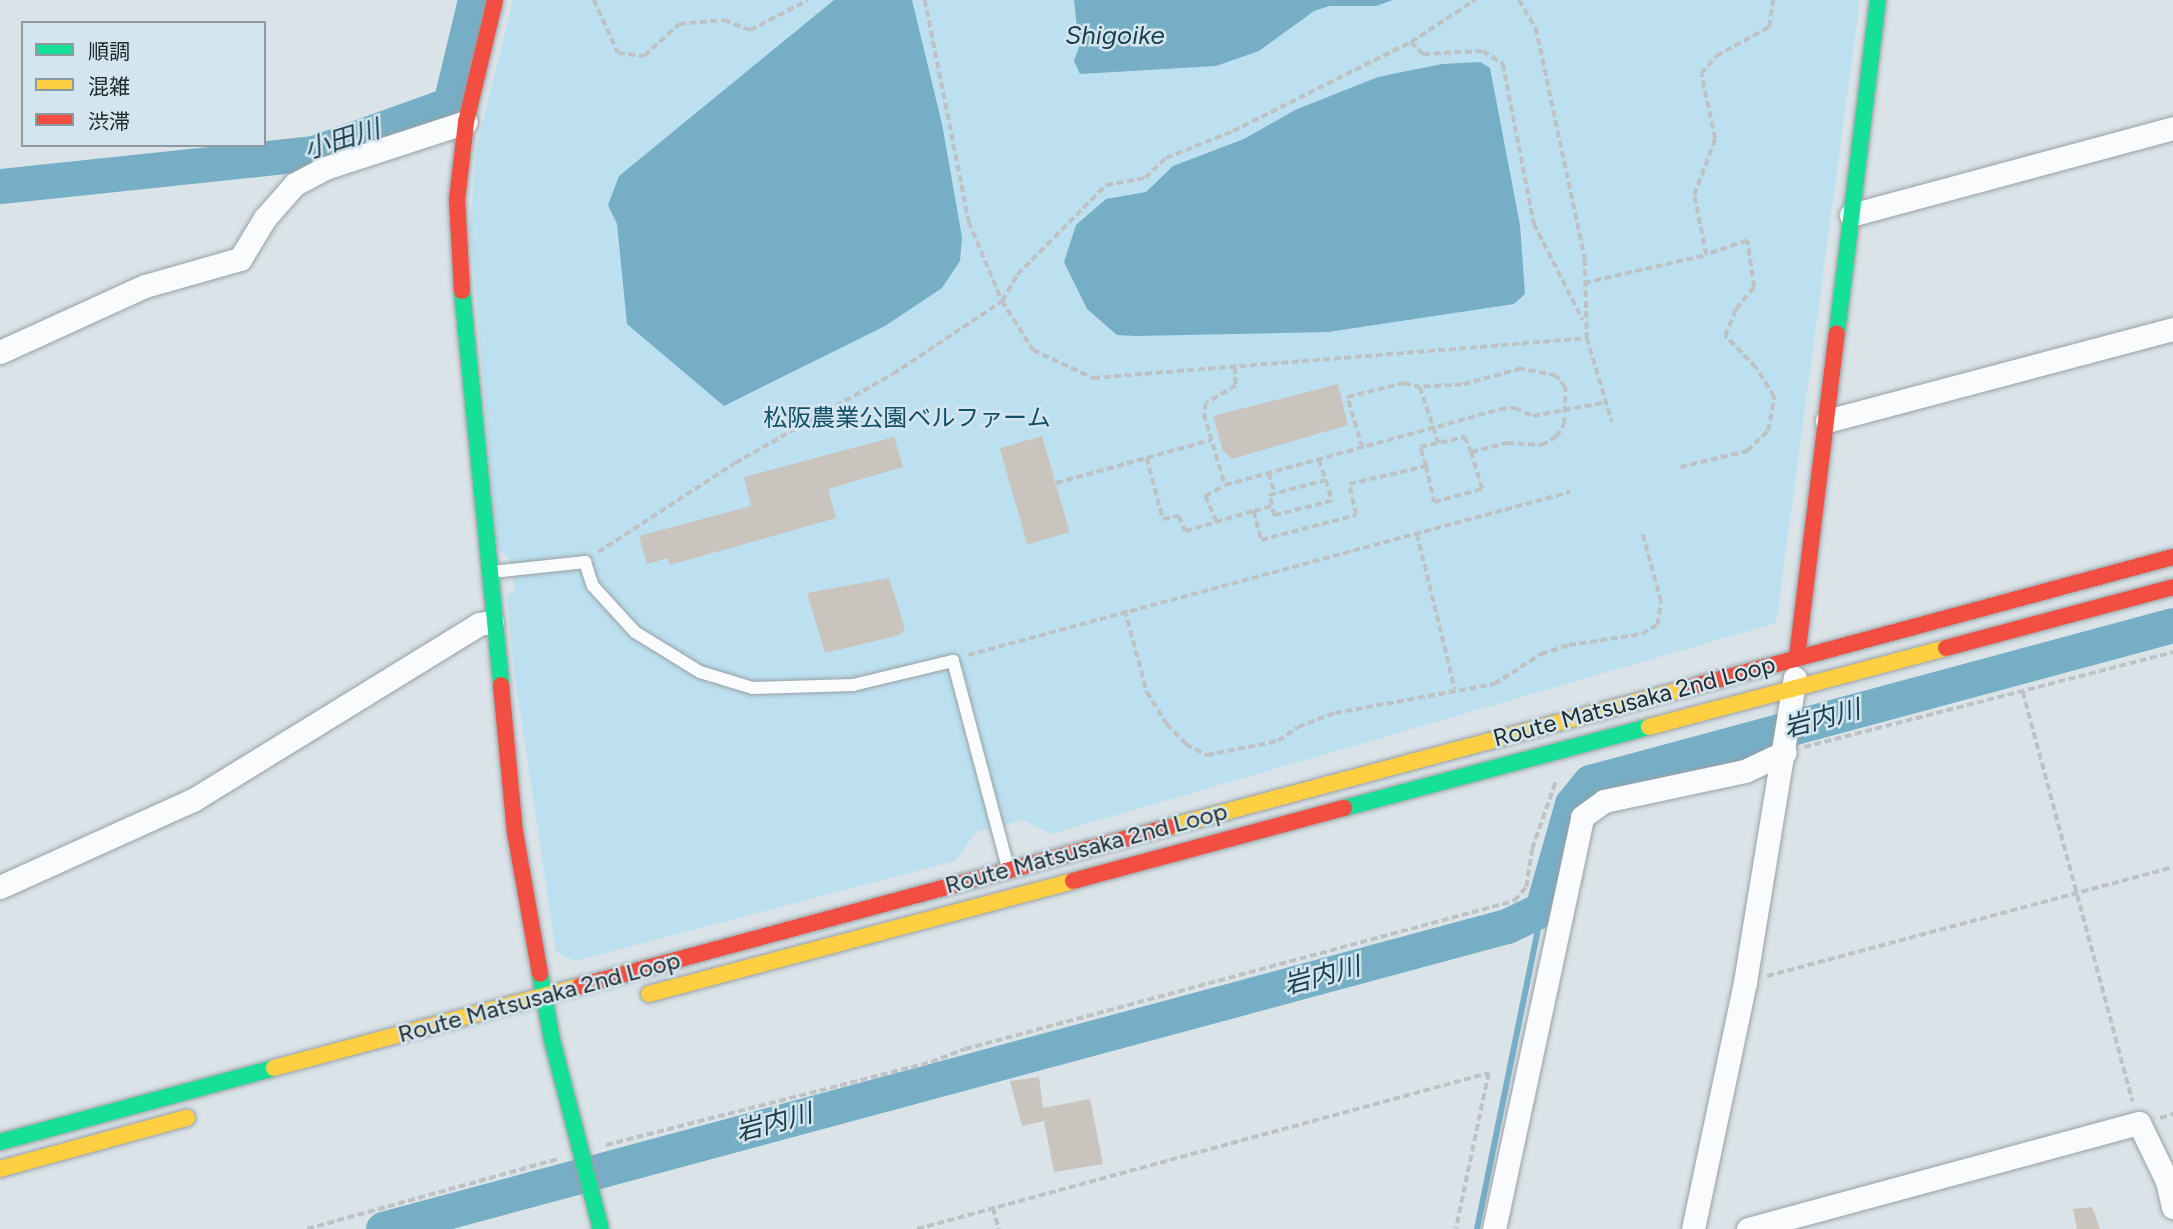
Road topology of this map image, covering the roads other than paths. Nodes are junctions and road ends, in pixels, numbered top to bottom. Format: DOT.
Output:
graph roads {
  1 [pos="495,0"];
  2 [pos="1883,1"];
  3 [pos="466,122"];
  4 [pos="2173,128"];
  5 [pos="1851,215"];
  6 [pos="2173,329"];
  7 [pos="0,352"];
  8 [pos="1827,421"];
  9 [pos="2173,557"];
  10 [pos="488,572"];
  11 [pos="2173,587"];
  12 [pos="492,622"];
  13 [pos="1797,657"];
  14 [pos="1792,700"];
  15 [pos="1785,751"];
  16 [pos="1009,869"];
  17 [pos="0,887"];
  18 [pos="543,996"];
  19 [pos="629,999"];
  20 [pos="200,1114"];
  21 [pos="0,1142"];
  22 [pos="0,1169"];
  23 [pos="2173,1207"];
  24 [pos="601,1229"];
  25 [pos="1494,1229"];
  26 [pos="1693,1229"];
  27 [pos="1748,1229"];
  1 -- 3 [label="main road"];
  2 -- 5 [label="main road"];
  3 -- 7 [label="street"];
  3 -- 10 [label="main road"];
  4 -- 5 [label="street"];
  5 -- 8 [label="main road"];
  6 -- 8 [label="street"];
  8 -- 13 [label="main road"];
  9 -- 13 [label="main road, Route Matsusaka 2nd Loop"];
  10 -- 12 [label="main road"];
  10 -- 16 [label="lane"];
  11 -- 14 [label="main road, Route Matsusaka 2nd Loop"];
  12 -- 17 [label="street"];
  12 -- 18 [label="main road"];
  13 -- 14 [label="street"];
  13 -- 16 [label="main road, Route Matsusaka 2nd Loop"];
  14 -- 15 [label="street"];
  14 -- 19 [label="main road, Route Matsusaka 2nd Loop"];
  15 -- 25 [label="street"];
  15 -- 26 [label="street"];
  16 -- 18 [label="main road, Route Matsusaka 2nd Loop"];
  18 -- 21 [label="main road, Route Matsusaka 2nd Loop"];
  18 -- 24 [label="main road"];
  20 -- 22 [label="main road"];
  23 -- 27 [label="street"];
}
